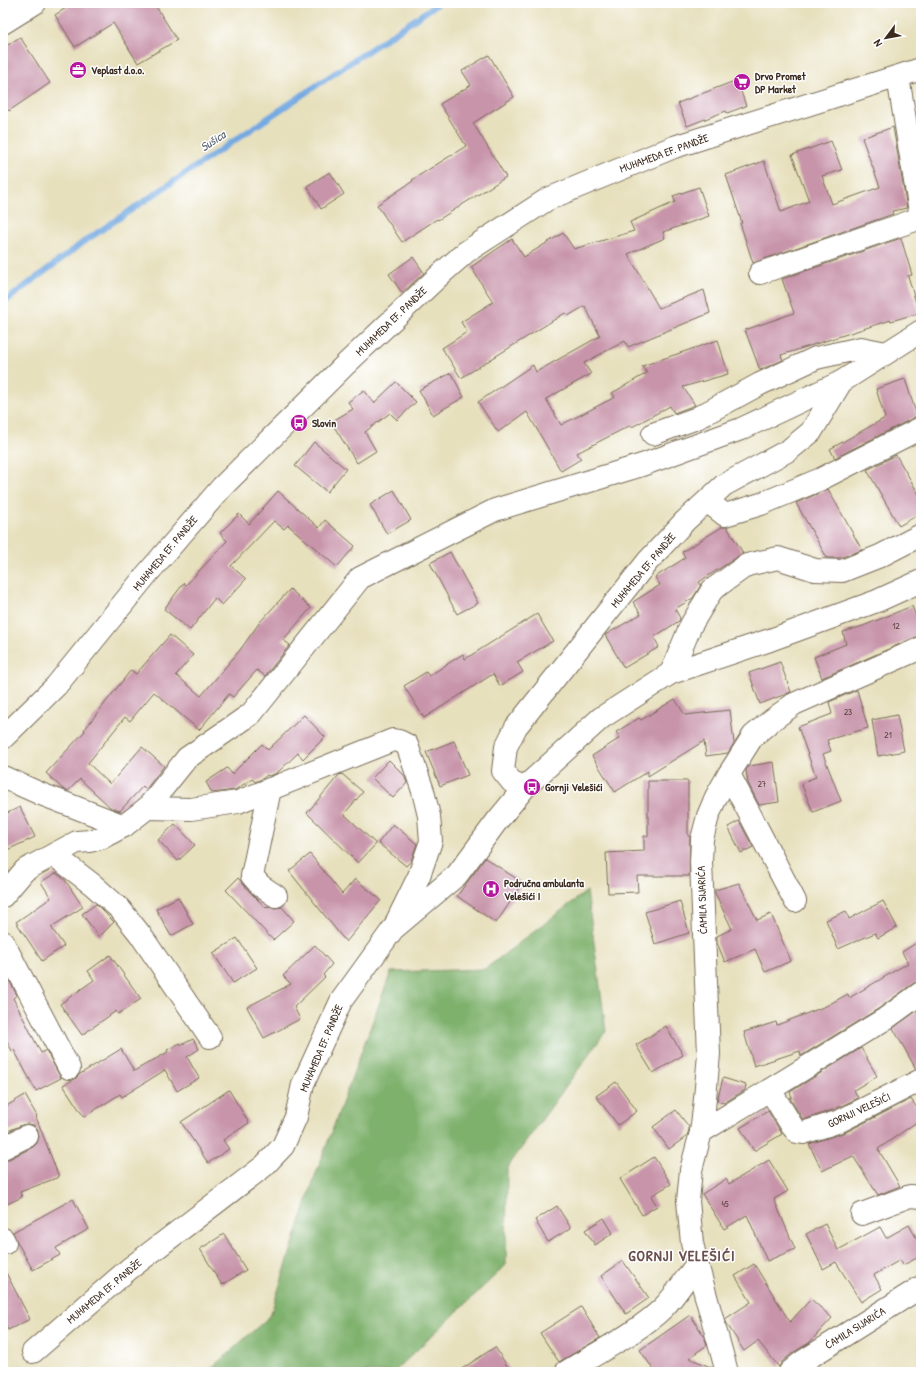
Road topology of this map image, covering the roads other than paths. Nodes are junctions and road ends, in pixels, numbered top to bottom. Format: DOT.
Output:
graph roads {
  1 [pos="36,3"];
  2 [pos="3,23"];
  3 [pos="921,69"];
  4 [pos="898,77"];
  5 [pos="921,218"];
  6 [pos="760,273"];
  7 [pos="921,331"];
  8 [pos="886,353"];
  9 [pos="841,382"];
  10 [pos="921,428"];
  11 [pos="653,434"];
  12 [pos="710,498"];
  13 [pos="921,535"];
  14 [pos="920,584"];
  15 [pos="921,648"];
  16 [pos="671,673"];
  17 [pos="3,738"];
  18 [pos="729,774"];
  19 [pos="3,777"];
  20 [pos="524,788"];
  21 [pos="270,789"];
  22 [pos="147,808"];
  23 [pos="124,826"];
  24 [pos="54,855"];
  25 [pos="3,896"];
  26 [pos="276,896"];
  27 [pos="795,901"];
  28 [pos="393,929"];
  29 [pos="3,942"];
  30 [pos="921,993"];
  31 [pos="210,1037"];
  32 [pos="68,1068"];
  33 [pos="921,1080"];
  34 [pos="770,1090"];
  35 [pos="701,1132"];
  36 [pos="27,1136"];
  37 [pos="3,1148"];
  38 [pos="921,1197"];
  39 [pos="862,1214"];
  40 [pos="697,1264"];
  41 [pos="921,1287"];
  42 [pos="33,1352"];
  43 [pos="566,1372"];
  44 [pos="727,1372"];
  45 [pos="790,1372"];
  1 -- 2 [label="street"];
  3 -- 4 [label="street, MUHAMEDA EF. PANDŽE"];
  4 -- 5 [label="street"];
  4 -- 17 [label="street, MUHAMEDA EF. PANDŽE"];
  5 -- 6 [label="street"];
  7 -- 8 [label="street, MUHAMEDA EF. PANDŽE"];
  8 -- 9 [label="street, MUHAMEDA EF. PANDŽE"];
  8 -- 11 [label="street"];
  9 -- 12 [label="street, MUHAMEDA EF. PANDŽE"];
  9 -- 22 [label="street, MUHAMEDA EF. PANDŽE"];
  10 -- 12 [label="street"];
  12 -- 20 [label="street, MUHAMEDA EF. PANDŽE"];
  13 -- 16 [label="street"];
  14 -- 16 [label="street, MUHAMEDA EF. PANDŽE"];
  15 -- 18 [label="street, ĆAMILA SIJARIĆA"];
  16 -- 20 [label="street, MUHAMEDA EF. PANDŽE"];
  18 -- 27 [label="street"];
  18 -- 35 [label="street, ĆAMILA SIJARIĆA"];
  19 -- 23 [label="street"];
  20 -- 28 [label="street, MUHAMEDA EF. PANDŽE"];
  21 -- 22 [label="street"];
  21 -- 26 [label="street"];
  21 -- 28 [label="street"];
  22 -- 23 [label="street, MUHAMEDA EF. PANDŽE"];
  23 -- 24 [label="street, MUHAMEDA EF. PANDŽE"];
  24 -- 25 [label="street, MUHAMEDA EF. PANDŽE"];
  24 -- 31 [label="street"];
  28 -- 42 [label="street, MUHAMEDA EF. PANDŽE"];
  29 -- 32 [label="street"];
  30 -- 34 [label="street"];
  33 -- 34 [label="street, GORNJI VELEŠIĆI"];
  34 -- 35 [label="street"];
  35 -- 40 [label="street, ĆAMILA SIJARIĆA"];
  36 -- 37 [label="street"];
  38 -- 39 [label="street"];
  40 -- 43 [label="street"];
  40 -- 44 [label="street, ĆAMILA SIJARIĆA"];
  41 -- 45 [label="street, ĆAMILA SIJARIĆA"];
}
